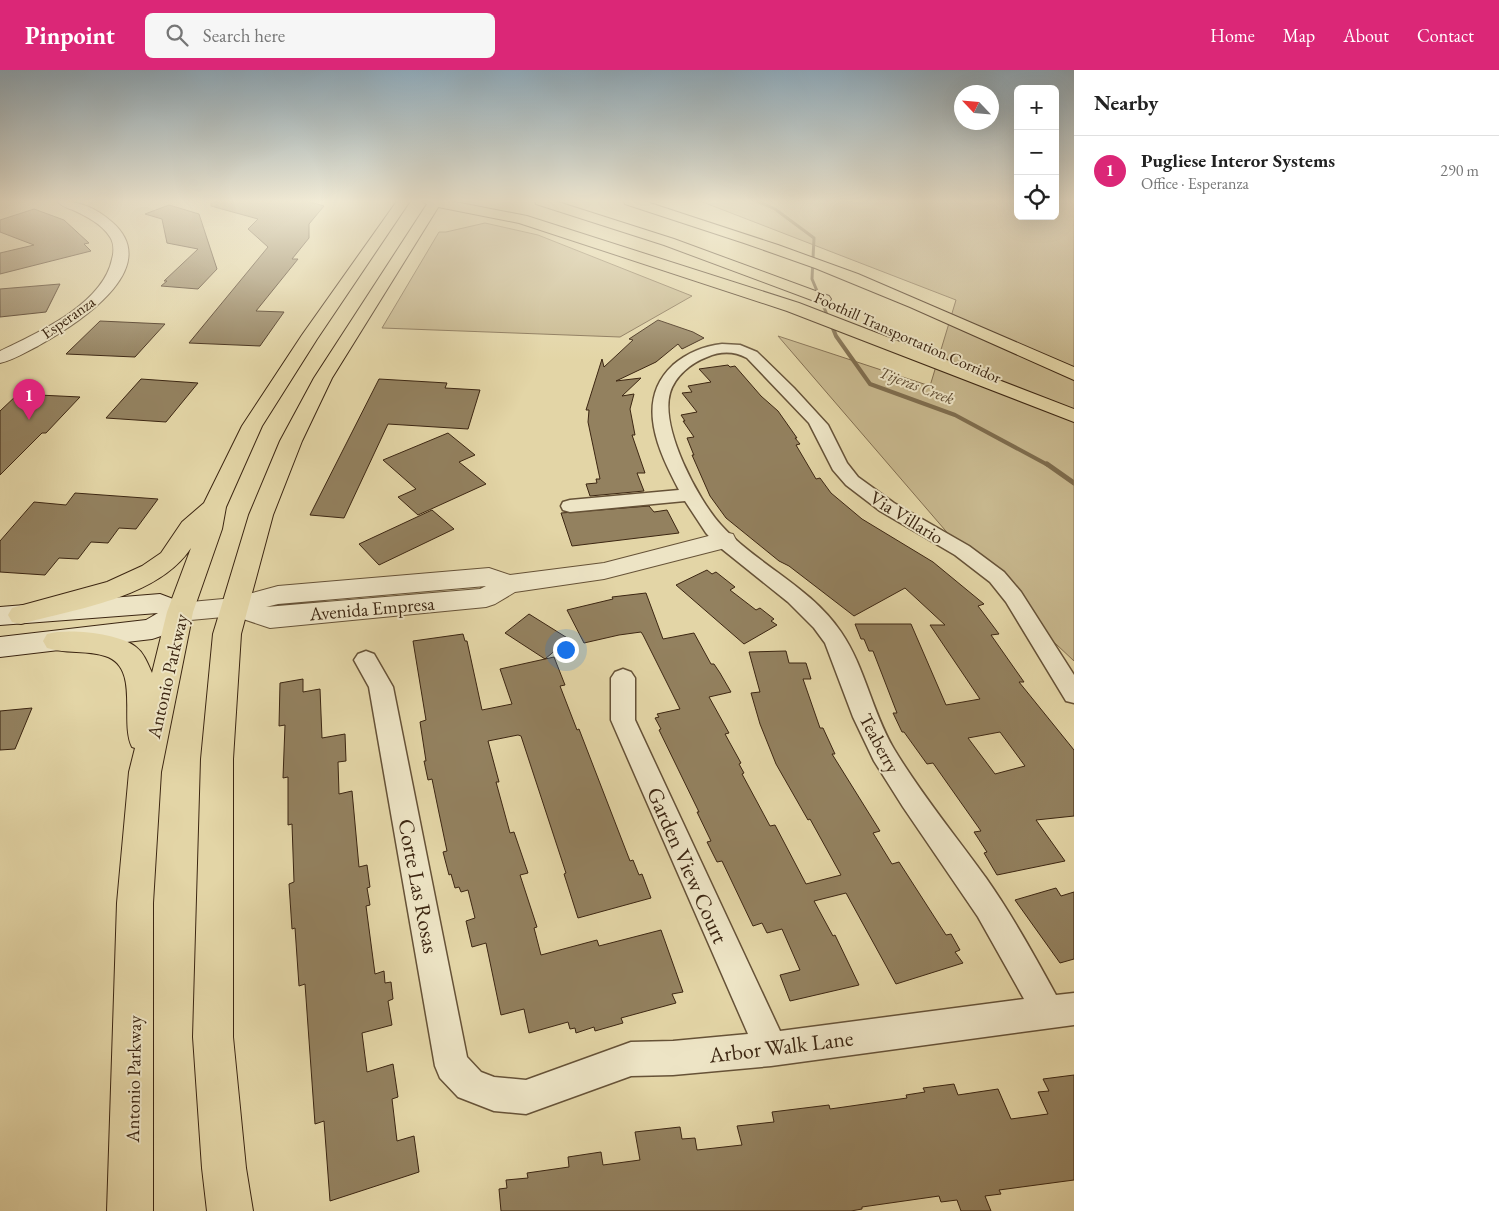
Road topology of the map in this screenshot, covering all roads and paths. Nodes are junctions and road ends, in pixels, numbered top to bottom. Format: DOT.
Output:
graph roads {
  1 [pos="120,254"];
  2 [pos="367,254"];
  3 [pos="400,254"];
  4 [pos="630,254"];
  5 [pos="703,254"];
  6 [pos="799,254"];
  7 [pos="841,306"];
  8 [pos="895,329"];
  9 [pos="735,347"];
  10 [pos="0,358"];
  11 [pos="1074,374"];
  12 [pos="1074,412"];
  13 [pos="1074,416"];
  14 [pos="691,495"];
  15 [pos="570,506"];
  16 [pos="214,508"];
  17 [pos="724,540"];
  18 [pos="234,607"];
  19 [pos="180,612"];
  20 [pos="11,615"];
  21 [pos="57,642"];
  22 [pos="0,647"];
  23 [pos="366,660"];
  24 [pos="623,678"];
  25 [pos="1074,694"];
  26 [pos="146,772"];
  27 [pos="1061,1010"];
  28 [pos="771,1049"];
  29 [pos="494,1094"];
  30 [pos="130,1211"];
  31 [pos="230,1211"];
  1 -- 10 [label="street, Esperanza"];
  2 -- 16 [label="main road, Antonio Parkway"];
  3 -- 18 [label="main road"];
  4 -- 13 [label="main road"];
  5 -- 7 [label="main road, Foothill Transportation Corridor"];
  6 -- 11 [label="main road, Foothill Transportation Corridor"];
  8 -- 12 [label="main road, Foothill Transportation Corridor"];
  9 -- 14 [label="street, Teaberry"];
  9 -- 25 [label="street, Via Villario"];
  14 -- 15 [label="street"];
  14 -- 17 [label="street, Teaberry"];
  16 -- 19 [label="main road, Antonio Parkway"];
  16 -- 20 [label="main road"];
  17 -- 18 [label="street, Avenida Empresa"];
  17 -- 27 [label="street, Teaberry"];
  18 -- 19 [label="street, Avenida Empresa"];
  18 -- 31 [label="main road"];
  19 -- 20 [label="street, Avenida Empresa"];
  19 -- 21 [label="street, Avenida Empresa"];
  19 -- 26 [label="main road, Antonio Parkway"];
  21 -- 22 [label="street, Avenida Empresa"];
  21 -- 26 [label="main road"];
  23 -- 29 [label="street, Corte Las Rosas"];
  24 -- 28 [label="street, Garden View Court"];
  26 -- 30 [label="main road, Antonio Parkway"];
  27 -- 28 [label="street, Arbor Walk Lane"];
  28 -- 29 [label="street, Arbor Walk Lane"];
}
